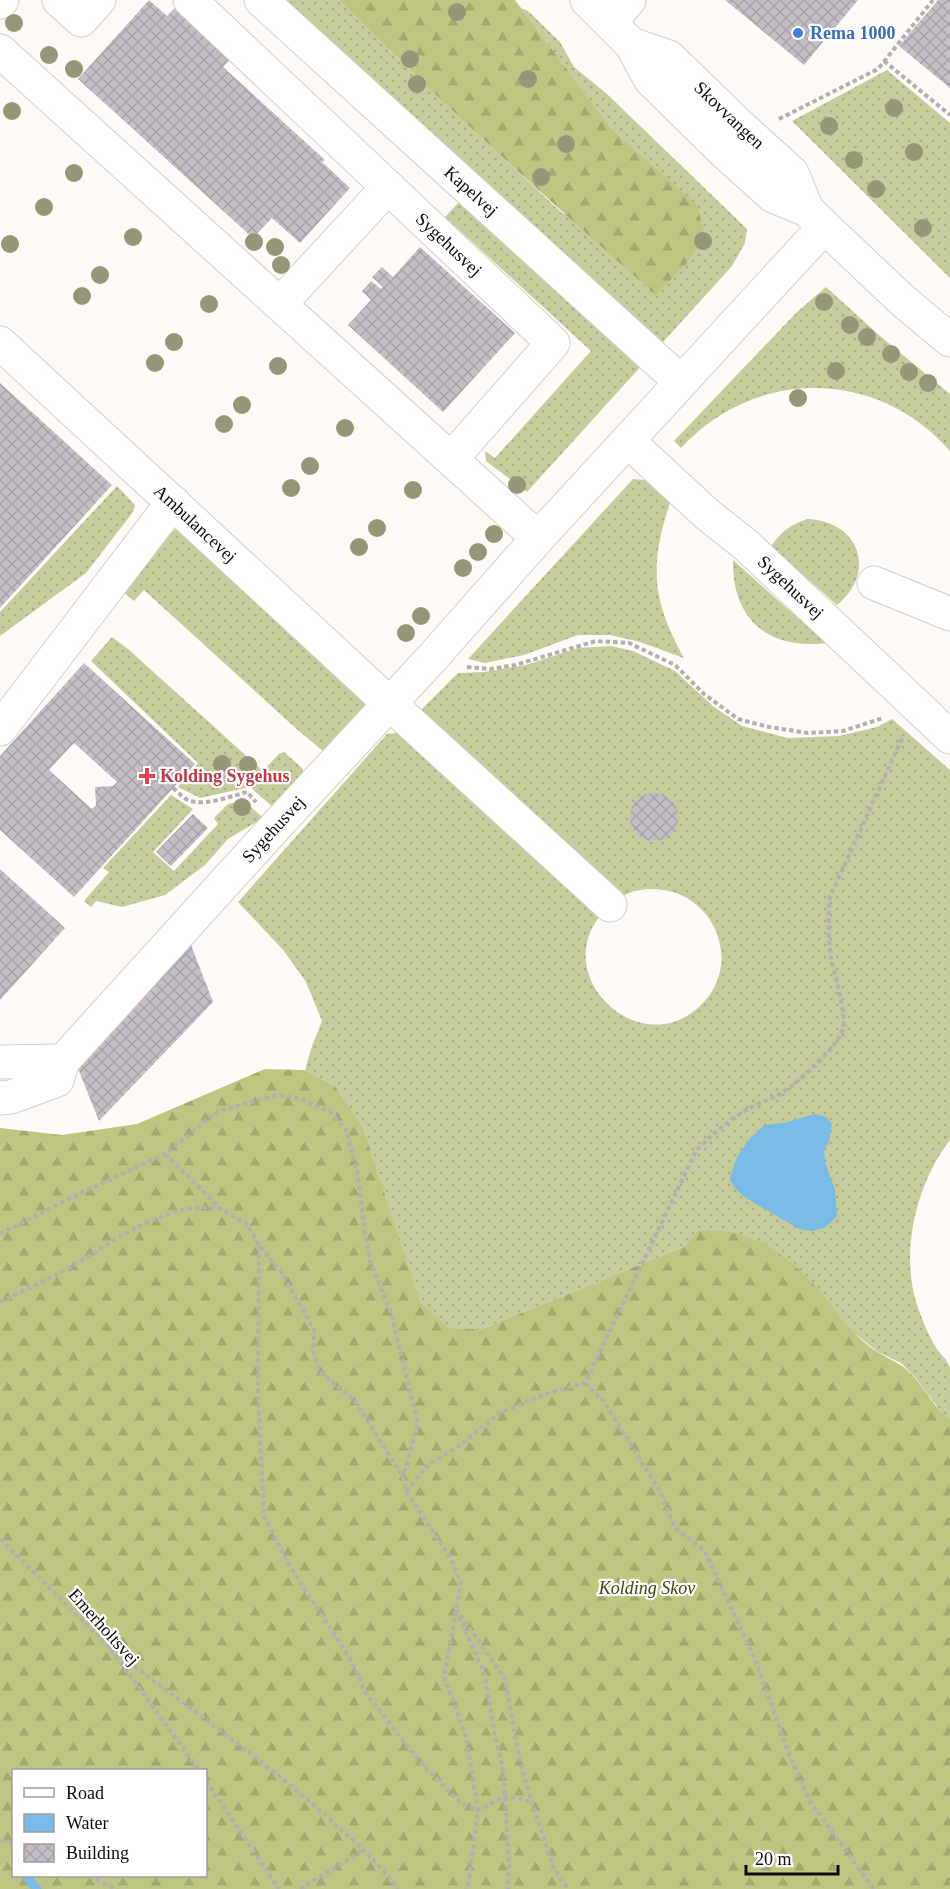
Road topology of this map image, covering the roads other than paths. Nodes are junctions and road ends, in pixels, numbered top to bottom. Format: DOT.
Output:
graph roads {
  1 [pos="59,0"];
  2 [pos="99,0"];
  3 [pos="190,0"];
  4 [pos="261,0"];
  5 [pos="587,0"];
  6 [pos="623,22"];
  7 [pos="0,51"];
  8 [pos="388,187"];
  9 [pos="816,219"];
  10 [pos="280,304"];
  11 [pos="950,340"];
  12 [pos="0,343"];
  13 [pos="681,382"];
  14 [pos="628,441"];
  15 [pos="451,459"];
  16 [pos="173,502"];
  17 [pos="538,538"];
  18 [pos="874,583"];
  19 [pos="950,614"];
  20 [pos="389,704"];
  21 [pos="0,729"];
  22 [pos="950,737"];
  23 [pos="610,904"];
  24 [pos="63,1060"];
  25 [pos="0,1062"];
  26 [pos="0,1098"];
  1 -- 2 [label="street"];
  3 -- 8 [label="street, Sygehusvej"];
  4 -- 13 [label="street, Kapelvej"];
  5 -- 6 [label="street, Skovvangen"];
  6 -- 9 [label="street, Skovvangen"];
  6 -- 9 [label="street, Skovvangen"];
  7 -- 10 [label="street"];
  8 -- 10 [label="street"];
  8 -- 15 [label="street, Sygehusvej"];
  9 -- 11 [label="street, Skovvangen"];
  9 -- 13 [label="street, Sygehusvej"];
  10 -- 15 [label="street"];
  12 -- 16 [label="street, Ambulancevej"];
  13 -- 14 [label="street, Sygehusvej"];
  14 -- 17 [label="street, Sygehusvej"];
  14 -- 22 [label="street, Sygehusvej"];
  15 -- 17 [label="street"];
  16 -- 20 [label="street, Ambulancevej"];
  16 -- 21 [label="street"];
  17 -- 20 [label="street, Sygehusvej"];
  18 -- 19 [label="street"];
  20 -- 23 [label="street, Ambulancevej"];
  20 -- 24 [label="street, Sygehusvej"];
  24 -- 25 [label="street"];
  24 -- 26 [label="street, Sygehusvej"];
}
